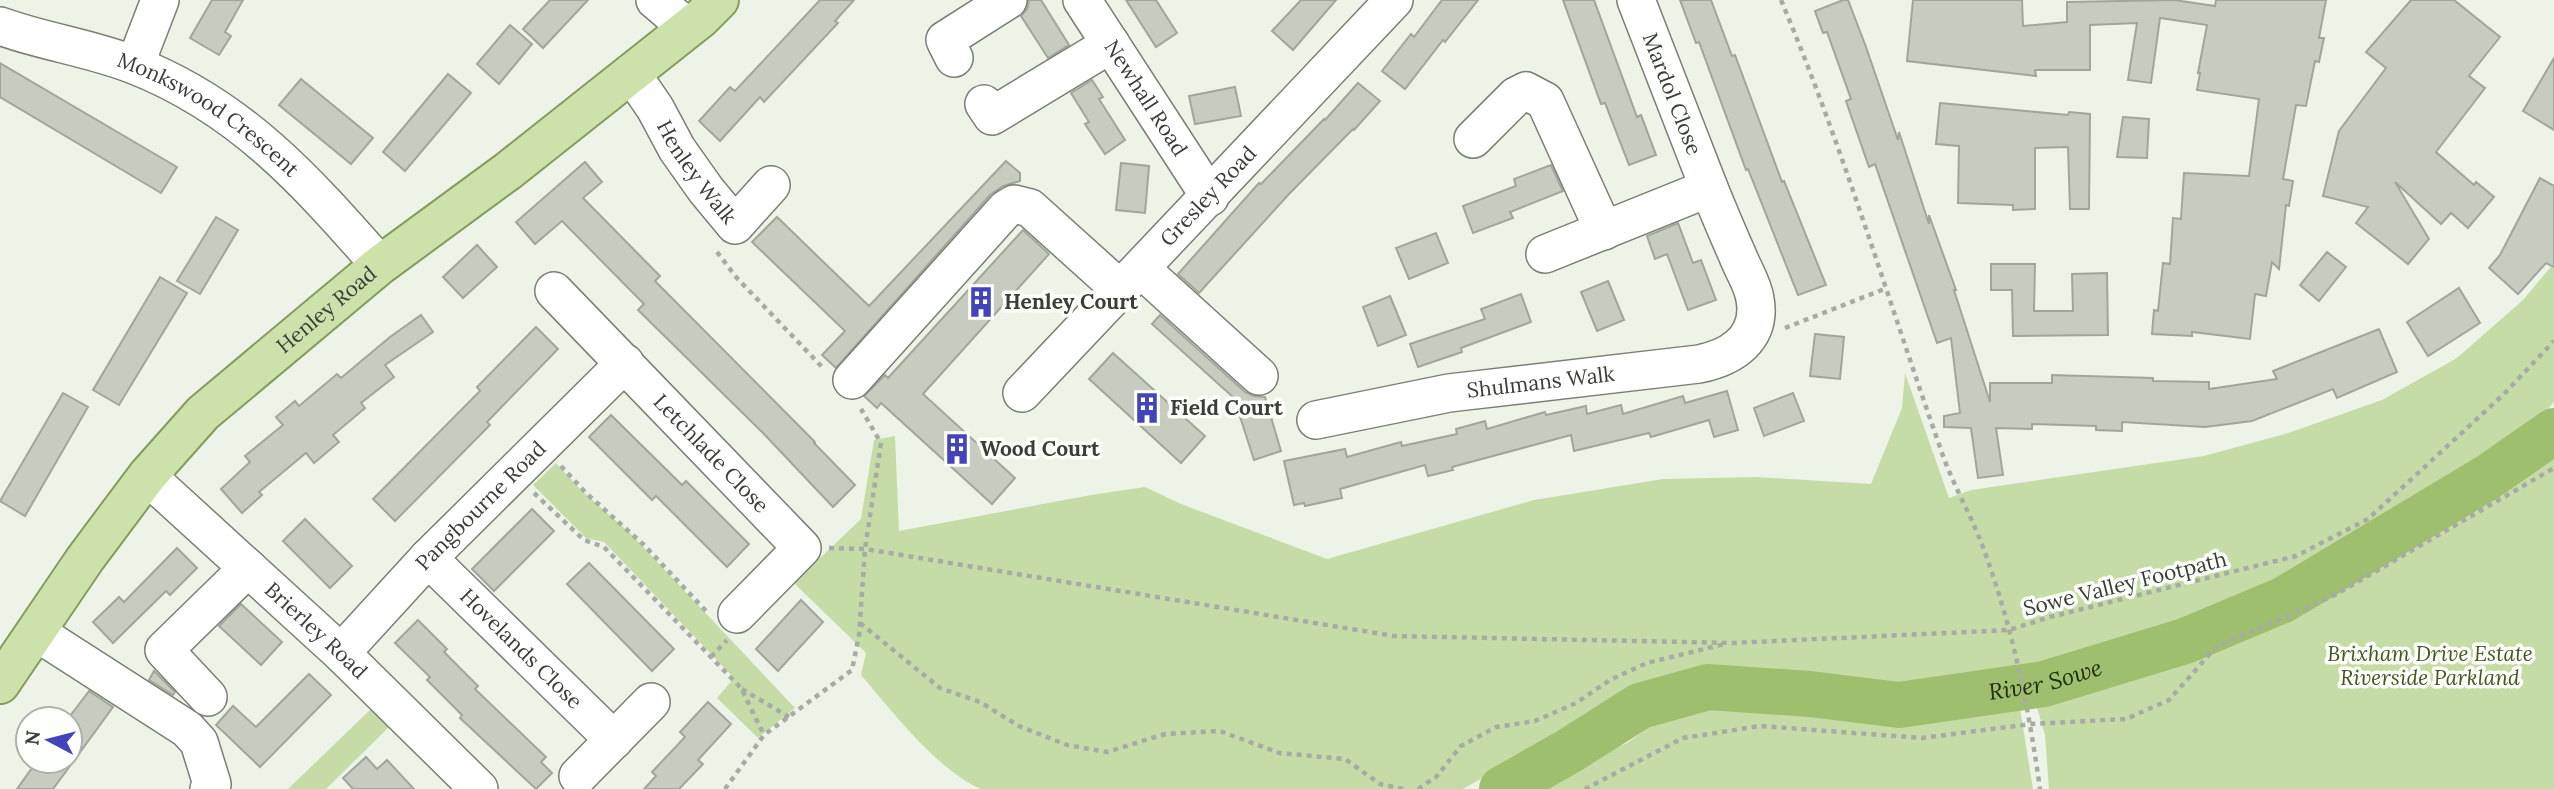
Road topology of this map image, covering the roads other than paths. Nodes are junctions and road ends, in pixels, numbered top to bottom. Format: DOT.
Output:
graph roads {
  1 [pos="160,0"];
  2 [pos="655,0"];
  3 [pos="719,0"];
  4 [pos="1009,0"];
  5 [pos="1083,0"];
  6 [pos="1395,0"];
  7 [pos="1636,0"];
  8 [pos="0,26"];
  9 [pos="688,28"];
  10 [pos="1111,44"];
  11 [pos="954,58"];
  12 [pos="135,65"];
  13 [pos="631,73"];
  14 [pos="984,104"];
  15 [pos="1473,139"];
  16 [pos="771,185"];
  17 [pos="1709,188"];
  18 [pos="1210,197"];
  19 [pos="1604,231"];
  20 [pos="1545,254"];
  21 [pos="380,265"];
  22 [pos="1131,280"];
  23 [pos="554,291"];
  24 [pos="1753,331"];
  25 [pos="625,363"];
  26 [pos="1259,376"];
  27 [pos="845,385"];
  28 [pos="1022,393"];
  29 [pos="1316,420"];
  30 [pos="147,476"];
  31 [pos="428,558"];
  32 [pos="248,569"];
  33 [pos="726,622"];
  34 [pos="36,632"];
  35 [pos="341,653"];
  36 [pos="0,684"];
  37 [pos="208,697"];
  38 [pos="651,702"];
  39 [pos="614,740"];
  40 [pos="578,776"];
  41 [pos="209,789"];
  42 [pos="480,789"];
  1 -- 12 [label="street"];
  2 -- 9 [label="street"];
  3 -- 9 [label="main road, Henley Road"];
  4 -- 11 [label="street"];
  5 -- 10 [label="street, Newhall Road"];
  6 -- 18 [label="street, Gresley Road"];
  7 -- 17 [label="street, Mardol Close"];
  8 -- 12 [label="street, Monkswood Crescent"];
  9 -- 13 [label="main road, Henley Road"];
  10 -- 14 [label="street"];
  10 -- 18 [label="street, Newhall Road"];
  12 -- 21 [label="street, Monkswood Crescent"];
  13 -- 16 [label="street, Henley Walk"];
  13 -- 21 [label="main road, Henley Road"];
  15 -- 19 [label="street"];
  17 -- 19 [label="street"];
  17 -- 24 [label="street, Mardol Close"];
  18 -- 22 [label="street, Gresley Road"];
  19 -- 20 [label="street"];
  21 -- 30 [label="main road, Henley Road"];
  22 -- 26 [label="street"];
  22 -- 27 [label="street"];
  22 -- 28 [label="street, Gresley Road"];
  23 -- 25 [label="street, Letchlade Close"];
  24 -- 29 [label="street, Shulmans Walk"];
  25 -- 31 [label="street, Pangbourne Road"];
  25 -- 33 [label="street, Letchlade Close"];
  30 -- 32 [label="street, Brierley Road"];
  30 -- 34 [label="main road, Henley Road"];
  31 -- 35 [label="street, Pangbourne Road"];
  31 -- 39 [label="street, Hovelands Close"];
  32 -- 35 [label="street, Brierley Road"];
  32 -- 37 [label="street"];
  34 -- 36 [label="main road, Henley Road"];
  34 -- 41 [label="street"];
  35 -- 42 [label="street, Brierley Road"];
  38 -- 39 [label="street"];
  39 -- 40 [label="street"];
}
